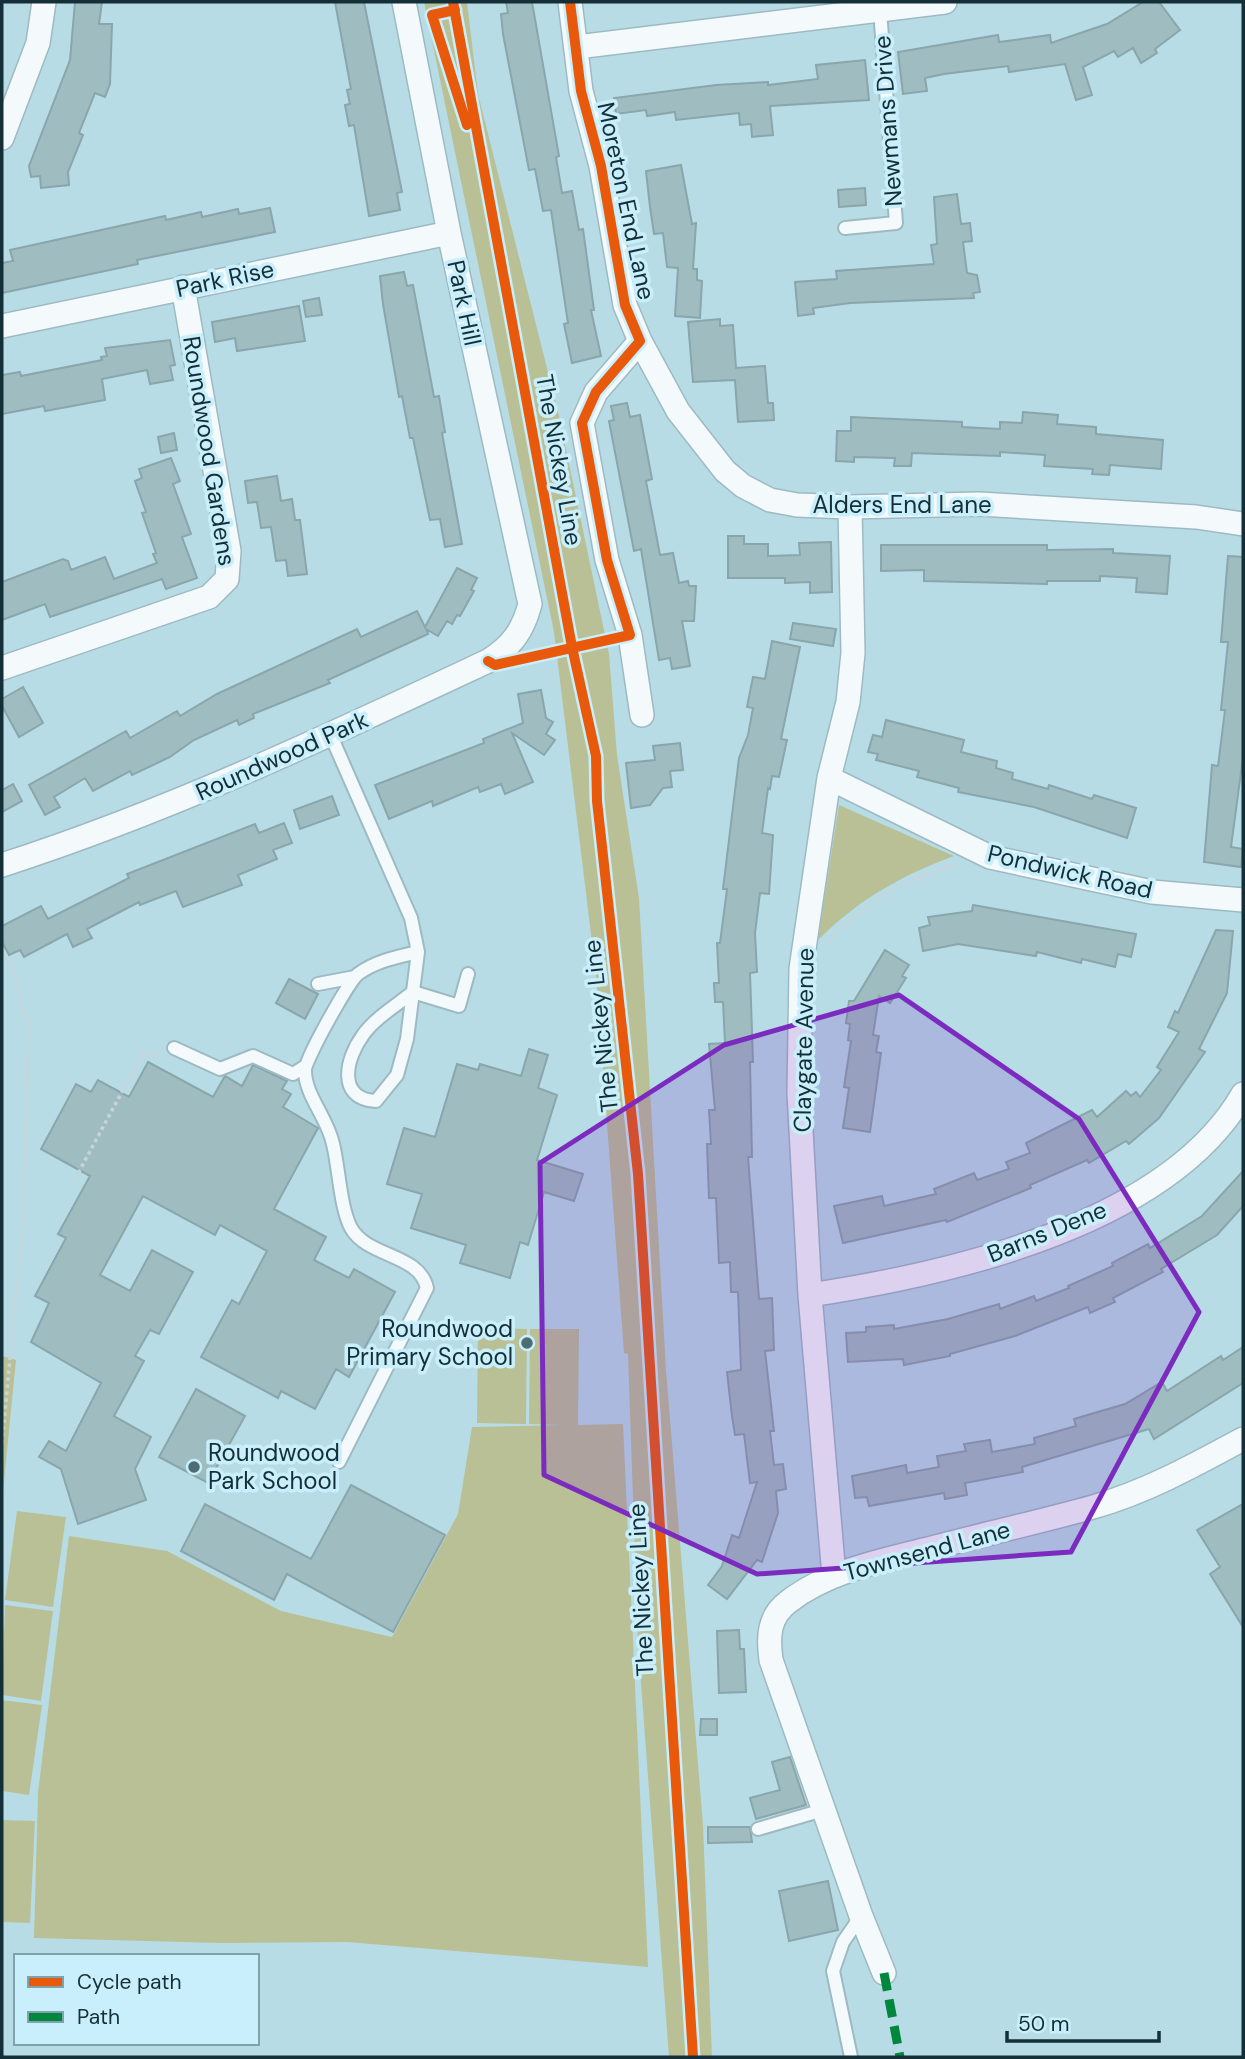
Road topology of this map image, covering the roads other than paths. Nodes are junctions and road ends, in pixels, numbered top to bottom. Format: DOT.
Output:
graph roads {
  1 [pos="44,2"];
  2 [pos="404,2"];
  3 [pos="570,2"];
  4 [pos="945,2"];
  5 [pos="880,10"];
  6 [pos="577,47"];
  7 [pos="2,138"];
  8 [pos="845,228"];
  9 [pos="449,233"];
  10 [pos="183,287"];
  11 [pos="2,326"];
  12 [pos="640,341"];
  13 [pos="850,507"];
  14 [pos="1243,524"];
  15 [pos="530,604"];
  16 [pos="2,668"];
  17 [pos="642,715"];
  18 [pos="331,736"];
  19 [pos="829,778"];
  20 [pos="2,864"];
  21 [pos="1243,900"];
  22 [pos="418,952"];
  23 [pos="468,974"];
  24 [pos="355,977"];
  25 [pos="318,984"];
  26 [pos="413,992"];
  27 [pos="174,1048"];
  28 [pos="304,1068"];
  29 [pos="1243,1094"];
  30 [pos="810,1295"];
  31 [pos="1243,1439"];
  32 [pos="339,1462"];
  33 [pos="834,1576"];
  34 [pos="823,1811"];
  35 [pos="758,1829"];
  36 [pos="861,1916"];
  37 [pos="884,1973"];
  38 [pos="850,2057"];
  1 -- 7 [label="street"];
  2 -- 9 [label="street, Park Hill"];
  3 -- 6 [label="street, Moreton End Lane"];
  4 -- 5 [label="street"];
  5 -- 6 [label="street"];
  5 -- 8 [label="lane, Newmans Drive"];
  6 -- 12 [label="street, Moreton End Lane"];
  9 -- 10 [label="street, Park Rise"];
  9 -- 15 [label="street, Park Hill"];
  10 -- 11 [label="street, Park Rise"];
  10 -- 16 [label="street, Roundwood Gardens"];
  12 -- 13 [label="street, Alders End Lane"];
  12 -- 17 [label="street"];
  13 -- 14 [label="street, Alders End Lane"];
  13 -- 19 [label="street, Claygate Avenue"];
  15 -- 18 [label="street, Roundwood Park"];
  18 -- 20 [label="street, Roundwood Park"];
  18 -- 22 [label="lane"];
  19 -- 21 [label="street, Pondwick Road"];
  19 -- 30 [label="street, Claygate Avenue"];
  22 -- 24 [label="lane"];
  22 -- 26 [label="lane"];
  23 -- 26 [label="lane"];
  24 -- 25 [label="lane"];
  24 -- 28 [label="lane"];
  26 -- 26 [label="lane"];
  27 -- 28 [label="lane"];
  28 -- 32 [label="lane"];
  29 -- 30 [label="street, Barns Dene"];
  30 -- 33 [label="street, Claygate Avenue"];
  31 -- 33 [label="street, Townsend Lane"];
  33 -- 34 [label="street, Townsend Lane"];
  34 -- 35 [label="lane"];
  34 -- 36 [label="street, Townsend Lane"];
  36 -- 37 [label="street, Townsend Lane"];
  36 -- 38 [label="lane"];
}
